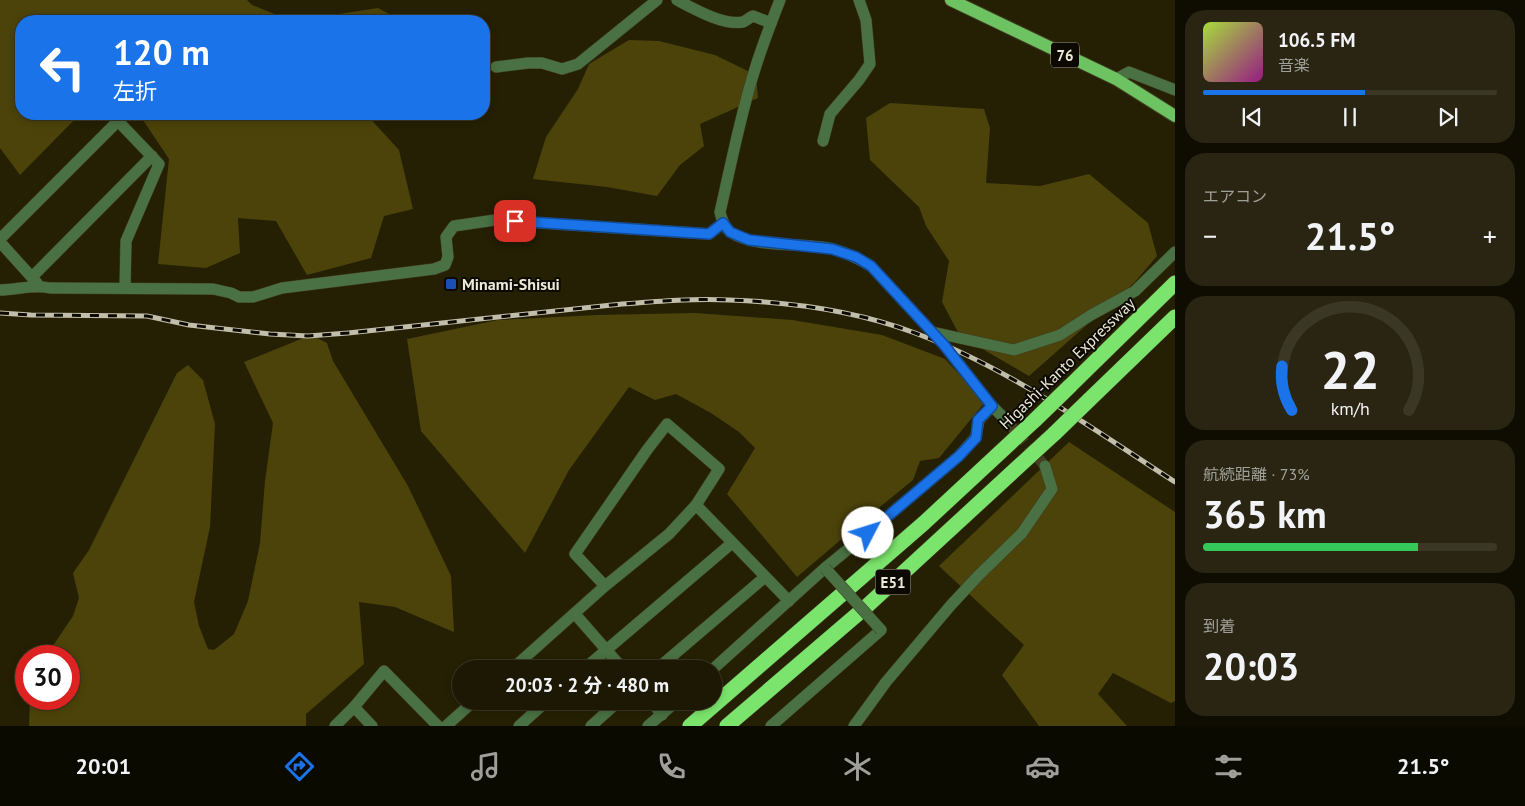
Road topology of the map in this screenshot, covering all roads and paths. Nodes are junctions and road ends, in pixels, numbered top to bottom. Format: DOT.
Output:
graph roads {
  1 [pos="657,0"];
  2 [pos="677,0"];
  3 [pos="780,0"];
  4 [pos="859,0"];
  5 [pos="951,0"];
  6 [pos="771,23"];
  7 [pos="496,67"];
  8 [pos="1116,79"];
  9 [pos="1175,90"];
  10 [pos="1175,116"];
  11 [pos="823,141"];
  12 [pos="152,156"];
  13 [pos="723,223"];
  14 [pos="0,241"];
  15 [pos="1175,252"];
  16 [pos="32,277"];
  17 [pos="1175,283"];
  18 [pos="40,286"];
  19 [pos="125,288"];
  20 [pos="0,290"];
  21 [pos="1175,317"];
  22 [pos="932,332"];
  23 [pos="992,406"];
  24 [pos="1007,422"];
  25 [pos="1045,466"];
  26 [pos="696,505"];
  27 [pos="732,543"];
  28 [pos="825,568"];
  29 [pos="765,577"];
  30 [pos="606,586"];
  31 [pos="789,601"];
  32 [pos="576,614"];
  33 [pos="606,649"];
  34 [pos="522,660"];
  35 [pos="594,660"];
  36 [pos="615,660"];
  37 [pos="668,660"];
  38 [pos="722,661"];
  39 [pos="354,708"];
  40 [pos="464,710"];
  41 [pos="537,710"];
  42 [pos="609,710"];
  43 [pos="658,710"];
  44 [pos="667,710"];
  45 [pos="662,715"];
  46 [pos="335,726"];
  47 [pos="372,726"];
  48 [pos="438,726"];
  49 [pos="446,726"];
  50 [pos="519,726"];
  51 [pos="591,726"];
  52 [pos="648,726"];
  53 [pos="690,726"];
  54 [pos="728,726"];
  55 [pos="771,726"];
  56 [pos="854,726"];
  1 -- 7 [label="street"];
  2 -- 6 [label="street"];
  3 -- 6 [label="street"];
  4 -- 11 [label="street"];
  5 -- 8 [label="main road, 76"];
  6 -- 13 [label="street"];
  8 -- 9 [label="street"];
  8 -- 10 [label="main road, 76"];
  12 -- 14 [label="street"];
  12 -- 16 [label="street"];
  12 -- 19 [label="street"];
  13 -- 19 [label="street"];
  13 -- 22 [label="street"];
  14 -- 16 [label="street"];
  15 -- 22 [label="street"];
  16 -- 18 [label="street"];
  17 -- 53 [label="highway, Higashi-Kanto Expressway / E51, bridge"];
  18 -- 19 [label="street"];
  18 -- 20 [label="street"];
  21 -- 54 [label="highway, E51, bridge"];
  22 -- 23 [label="street"];
  23 -- 24 [label="street"];
  23 -- 28 [label="street"];
  25 -- 56 [label="street"];
  26 -- 27 [label="street"];
  26 -- 30 [label="street"];
  26 -- 30 [label="street"];
  27 -- 29 [label="street"];
  27 -- 33 [label="street"];
  28 -- 31 [label="street"];
  28 -- 55 [label="street, bridge"];
  29 -- 31 [label="street"];
  29 -- 37 [label="street"];
  30 -- 32 [label="street"];
  31 -- 38 [label="street"];
  32 -- 33 [label="street"];
  32 -- 34 [label="street"];
  33 -- 35 [label="street"];
  33 -- 36 [label="street"];
  39 -- 46 [label="street"];
  39 -- 47 [label="street"];
  39 -- 48 [label="street"];
  40 -- 49 [label="street"];
  41 -- 50 [label="street"];
  42 -- 51 [label="street"];
  43 -- 45 [label="street"];
  44 -- 45 [label="street"];
  45 -- 52 [label="street"];
}
